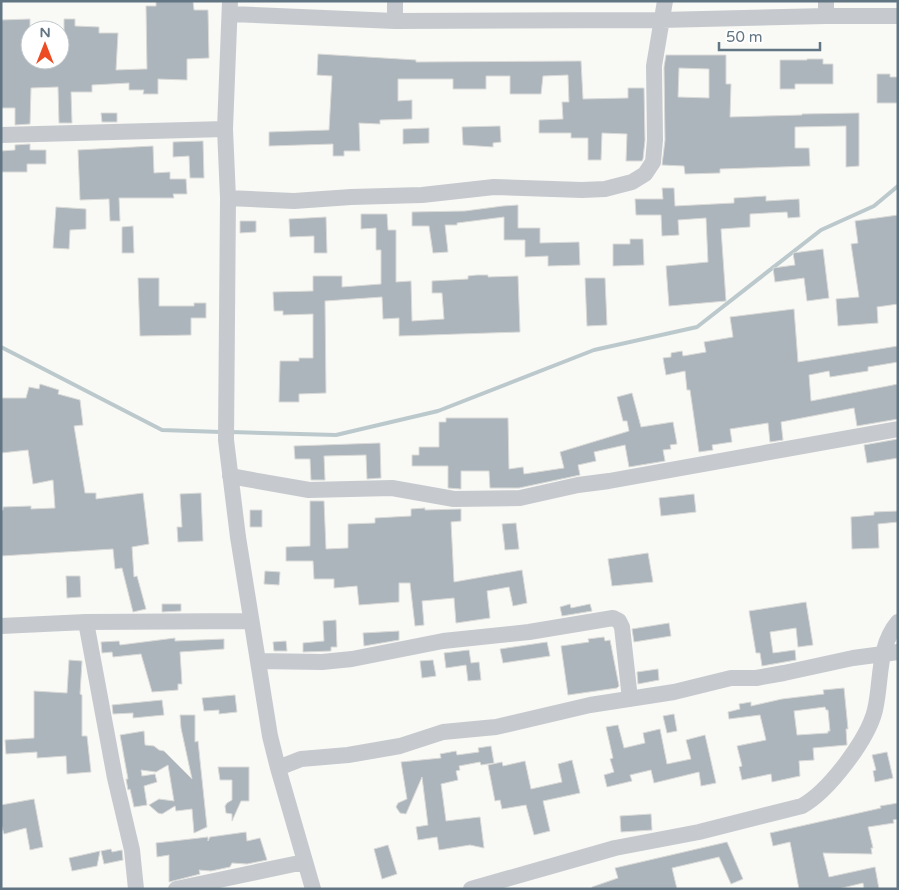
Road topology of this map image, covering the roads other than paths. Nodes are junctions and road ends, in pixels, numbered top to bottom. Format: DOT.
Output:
graph roads {
  1 [pos="395,1"];
  2 [pos="665,1"];
  3 [pos="230,8"];
  4 [pos="826,8"];
  5 [pos="898,16"];
  6 [pos="661,20"];
  7 [pos="395,21"];
  8 [pos="226,129"];
  9 [pos="1,135"];
  10 [pos="228,198"];
  11 [pos="898,429"];
  12 [pos="230,476"];
  13 [pos="251,621"];
  14 [pos="86,622"];
  15 [pos="898,622"];
  16 [pos="1,626"];
  17 [pos="890,652"];
  18 [pos="259,661"];
  19 [pos="630,699"];
  20 [pos="278,768"];
  21 [pos="304,862"];
  22 [pos="136,889"];
  23 [pos="176,889"];
  24 [pos="313,889"];
  25 [pos="471,889"];
  1 -- 7 [label="street"];
  2 -- 6 [label="street"];
  3 -- 7 [label="street"];
  3 -- 8 [label="street"];
  4 -- 5 [label="street"];
  4 -- 6 [label="street"];
  6 -- 7 [label="street"];
  6 -- 10 [label="street"];
  8 -- 9 [label="street"];
  8 -- 10 [label="street"];
  10 -- 12 [label="street"];
  11 -- 12 [label="street"];
  12 -- 13 [label="street"];
  13 -- 14 [label="street"];
  13 -- 18 [label="street"];
  14 -- 16 [label="street"];
  14 -- 22 [label="street"];
  15 -- 17 [label="street"];
  17 -- 19 [label="street"];
  17 -- 25 [label="street"];
  18 -- 19 [label="street"];
  18 -- 20 [label="street"];
  19 -- 20 [label="street"];
  20 -- 21 [label="street"];
  21 -- 23 [label="street"];
  21 -- 24 [label="street"];
}
